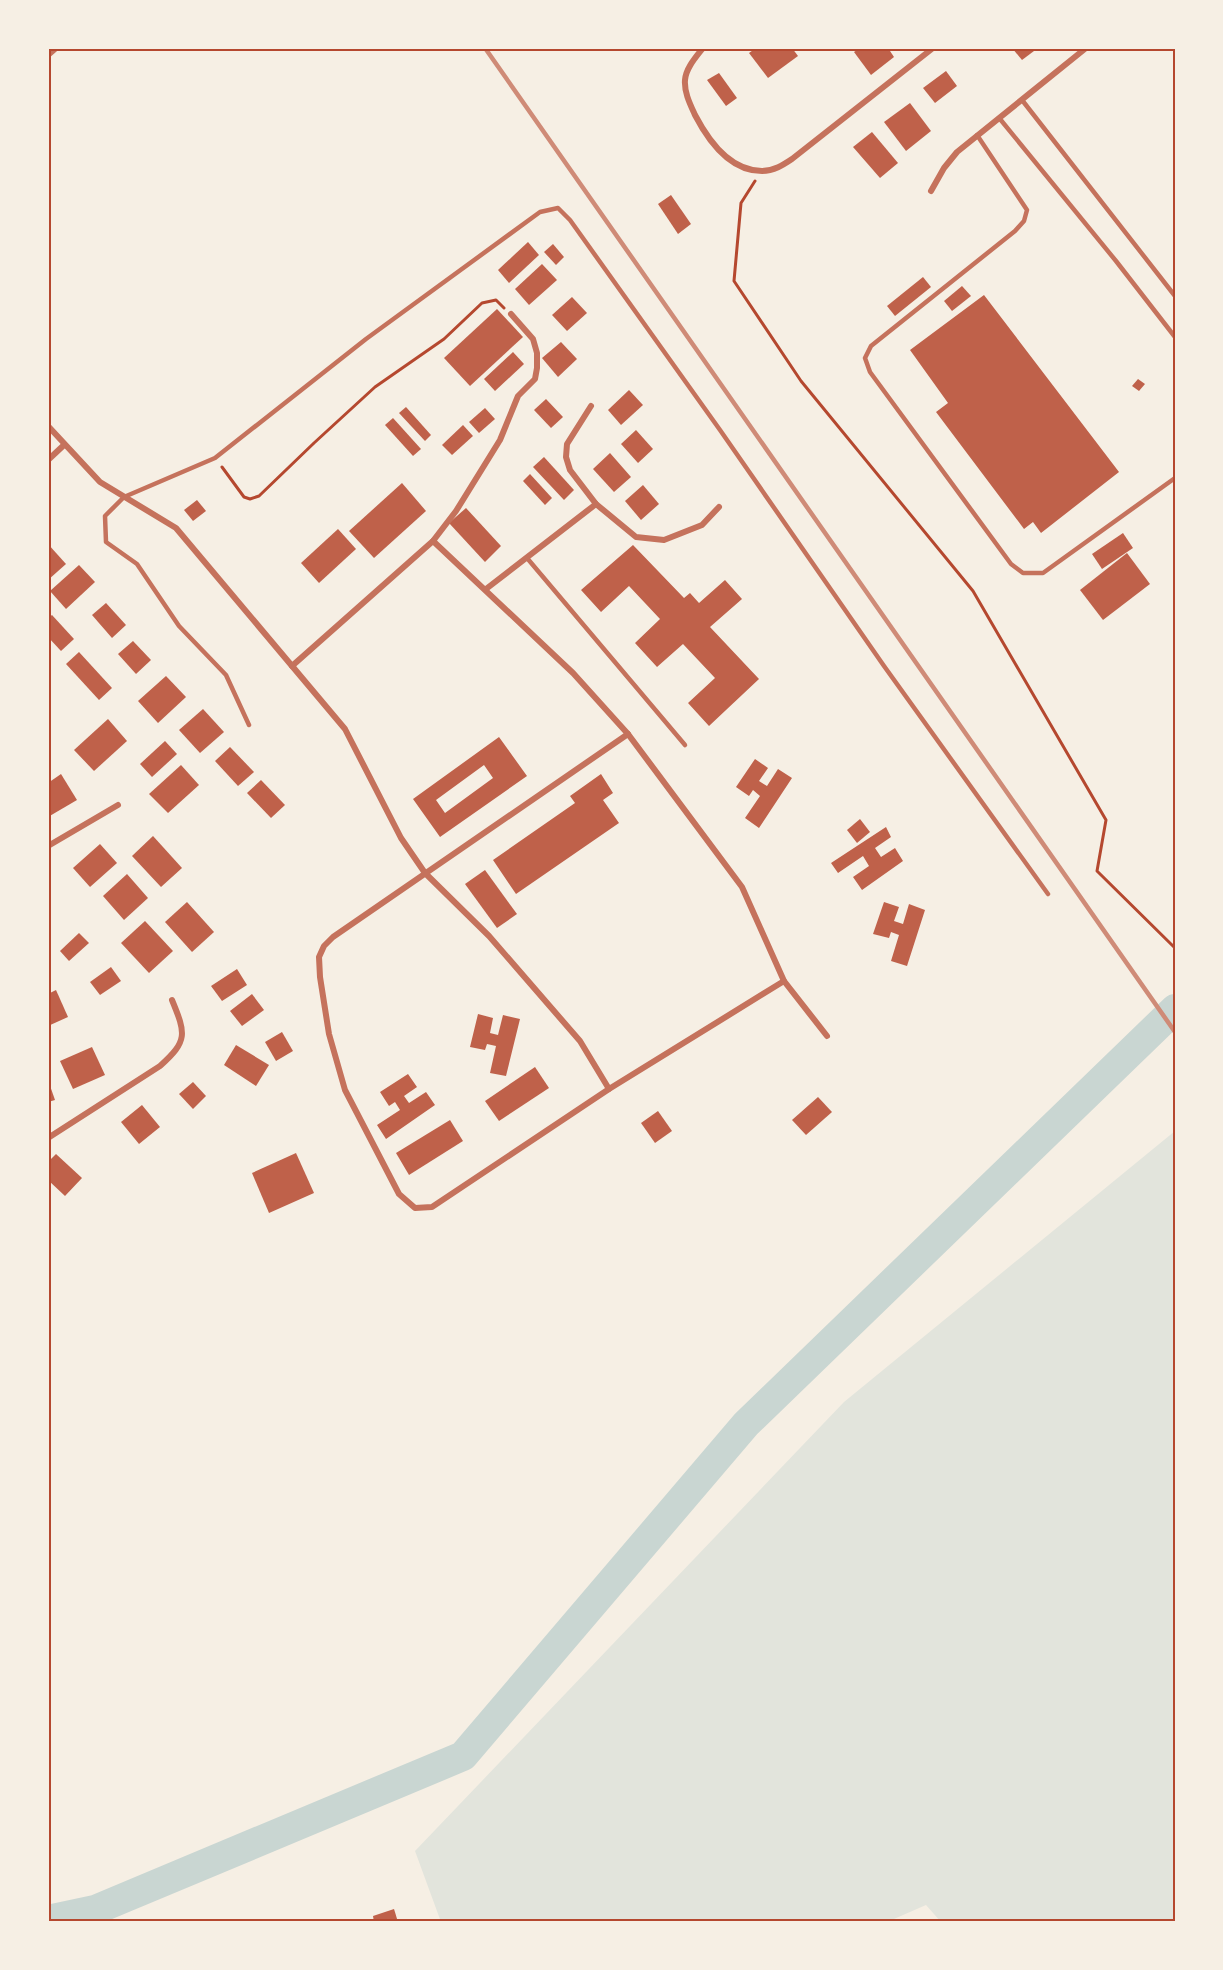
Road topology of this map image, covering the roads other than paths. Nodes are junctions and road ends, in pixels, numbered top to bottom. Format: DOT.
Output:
graph roads {
  1 [pos="56,48"];
  2 [pos="703,48"];
  3 [pos="933,48"];
  4 [pos="1086,48"];
  5 [pos="48,55"];
  6 [pos="1022,100"];
  7 [pos="999,119"];
  8 [pos="977,135"];
  9 [pos="931,191"];
  10 [pos="1175,296"];
  11 [pos="511,314"];
  12 [pos="1175,337"];
  13 [pos="591,406"];
  14 [pos="48,426"];
  15 [pos="64,445"];
  16 [pos="48,460"];
  17 [pos="1175,477"];
  18 [pos="124,497"];
  19 [pos="596,504"];
  20 [pos="719,507"];
  21 [pos="433,541"];
  22 [pos="527,558"];
  23 [pos="486,589"];
  24 [pos="292,666"];
  25 [pos="249,725"];
  26 [pos="628,734"];
  27 [pos="685,745"];
  28 [pos="118,805"];
  29 [pos="48,846"];
  30 [pos="425,873"];
  31 [pos="1048,894"];
  32 [pos="784,981"];
  33 [pos="172,1000"];
  34 [pos="827,1036"];
  35 [pos="609,1089"];
  36 [pos="48,1138"];
  1 -- 5 [label="street"];
  2 -- 3 [label="street"];
  4 -- 6 [label="street"];
  6 -- 7 [label="street"];
  6 -- 10 [label="lane"];
  7 -- 8 [label="street"];
  7 -- 12 [label="lane"];
  8 -- 9 [label="street"];
  8 -- 17 [label="lane"];
  11 -- 21 [label="street"];
  13 -- 19 [label="street"];
  14 -- 15 [label="street"];
  15 -- 16 [label="street"];
  15 -- 18 [label="street"];
  18 -- 24 [label="street"];
  18 -- 25 [label="lane"];
  18 -- 31 [label="lane"];
  19 -- 20 [label="street"];
  19 -- 22 [label="street"];
  21 -- 23 [label="street"];
  21 -- 24 [label="street"];
  22 -- 23 [label="street"];
  22 -- 27 [label="lane"];
  23 -- 26 [label="street"];
  24 -- 30 [label="street"];
  26 -- 30 [label="street"];
  26 -- 32 [label="street"];
  28 -- 29 [label="street"];
  30 -- 35 [label="street"];
  30 -- 35 [label="street"];
  32 -- 34 [label="street"];
  32 -- 35 [label="street"];
  33 -- 36 [label="street"];
}
